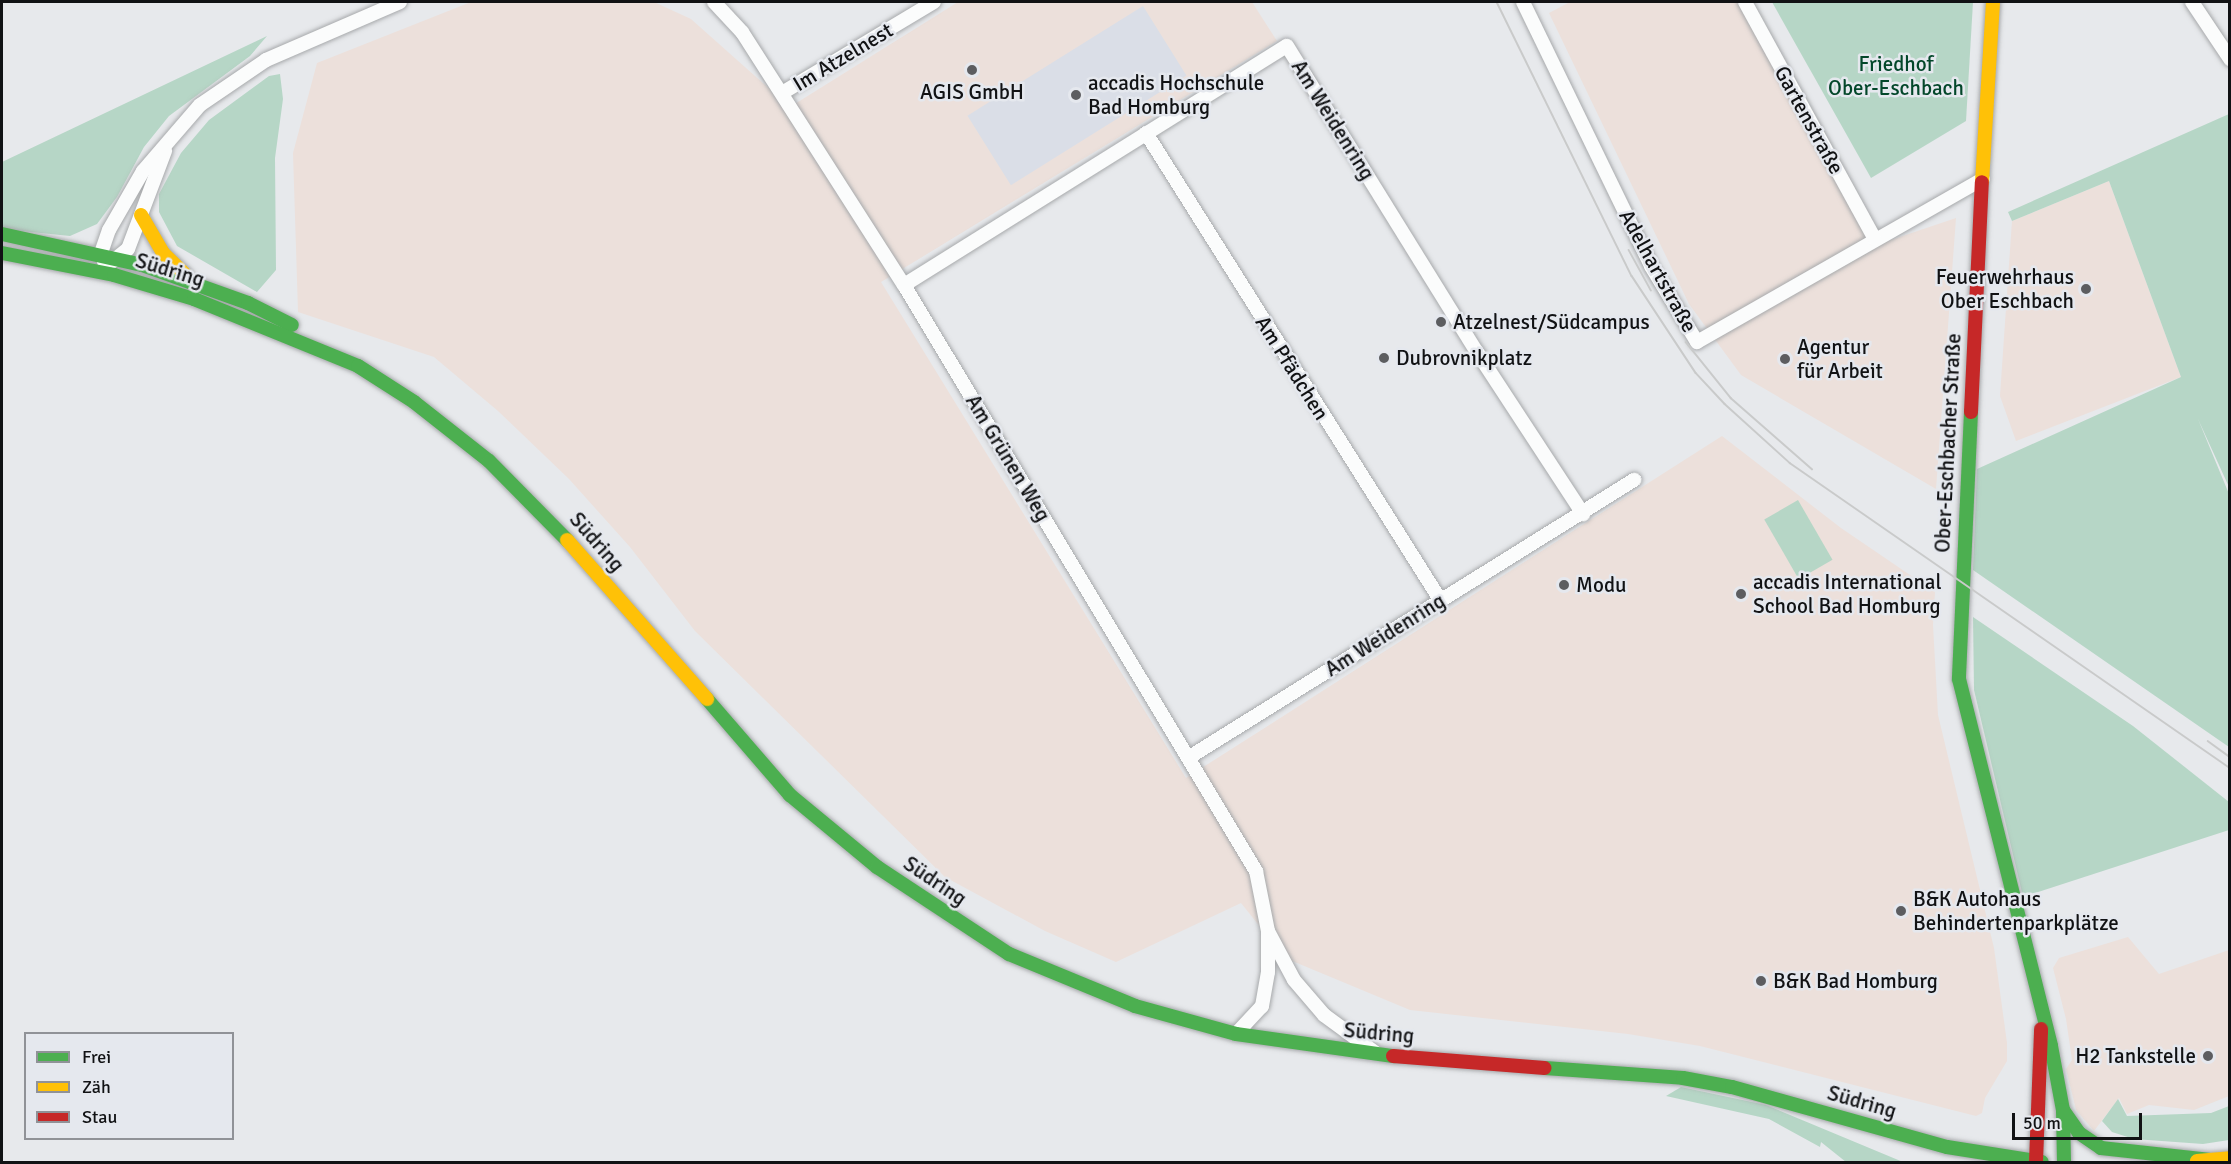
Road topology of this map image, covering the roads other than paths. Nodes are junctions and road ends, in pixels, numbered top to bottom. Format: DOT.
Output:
graph roads {
  1 [pos="400,2"];
  2 [pos="714,2"];
  3 [pos="934,2"];
  4 [pos="1523,2"];
  5 [pos="1745,2"];
  6 [pos="1994,2"];
  7 [pos="2192,2"];
  8 [pos="2229,59"];
  9 [pos="782,93"];
  10 [pos="177,128"];
  11 [pos="1146,133"];
  12 [pos="1983,179"];
  13 [pos="141,215"];
  14 [pos="2,234"];
  15 [pos="1875,239"];
  16 [pos="2,253"];
  17 [pos="102,258"];
  18 [pos="120,259"];
  19 [pos="54,262"];
  20 [pos="114,275"];
  21 [pos="194,281"];
  22 [pos="904,285"];
  23 [pos="358,366"];
  24 [pos="1634,480"];
  25 [pos="1583,514"];
  26 [pos="1441,601"];
  27 [pos="1188,758"];
  28 [pos="1268,931"];
  29 [pos="2042,1020"];
  30 [pos="1236,1034"];
  31 [pos="1378,1055"];
  32 [pos="2063,1110"];
  33 [pos="1846,1120"];
  34 [pos="2229,1158"];
  35 [pos="2210,1160"];
  36 [pos="1954,1162"];
  37 [pos="2036,1162"];
  38 [pos="2042,1162"];
  39 [pos="2064,1162"];
  40 [pos="2170,1162"];
  1 -- 10 [label="street"];
  2 -- 9 [label="street, Am Grünen Weg"];
  3 -- 9 [label="street, Im Atzelnest"];
  4 -- 15 [label="street, Adelhartstraße"];
  5 -- 15 [label="street, Gartenstraße"];
  6 -- 12 [label="main road, Ober-Eschbacher Straße"];
  7 -- 8 [label="street"];
  9 -- 22 [label="street, Am Grünen Weg"];
  10 -- 13 [label="street"];
  10 -- 17 [label="street"];
  11 -- 22 [label="street, Am Weidenring"];
  11 -- 25 [label="street, Am Weidenring"];
  11 -- 26 [label="street, Am Pfädchen"];
  12 -- 15 [label="street, Adelhartstraße"];
  12 -- 29 [label="main road, Ober-Eschbacher Straße"];
  13 -- 18 [label="street"];
  13 -- 21 [label="main road"];
  14 -- 17 [label="main road"];
  16 -- 19 [label="main road, Südring"];
  17 -- 18 [label="main road"];
  17 -- 19 [label="street"];
  17 -- 20 [label="street"];
  18 -- 21 [label="main road"];
  19 -- 20 [label="main road, Südring"];
  20 -- 23 [label="main road, Südring"];
  21 -- 23 [label="main road"];
  22 -- 27 [label="street, Am Grünen Weg"];
  23 -- 30 [label="main road, Südring"];
  24 -- 25 [label="street, Am Weidenring"];
  25 -- 26 [label="street, Am Weidenring"];
  26 -- 27 [label="street, Am Weidenring"];
  27 -- 28 [label="street, Am Grünen Weg"];
  28 -- 30 [label="street, Am Grünen Weg"];
  28 -- 31 [label="street, Am Grünen Weg"];
  29 -- 32 [label="main road"];
  29 -- 37 [label="main road"];
  30 -- 31 [label="main road, Südring"];
  31 -- 33 [label="main road, Südring"];
  32 -- 35 [label="main road"];
  32 -- 39 [label="main road"];
  33 -- 36 [label="main road"];
  33 -- 37 [label="main road, Südring"];
  34 -- 35 [label="main road"];
  35 -- 40 [label="main road"];
  37 -- 38 [label="main road, Südring"];
}
